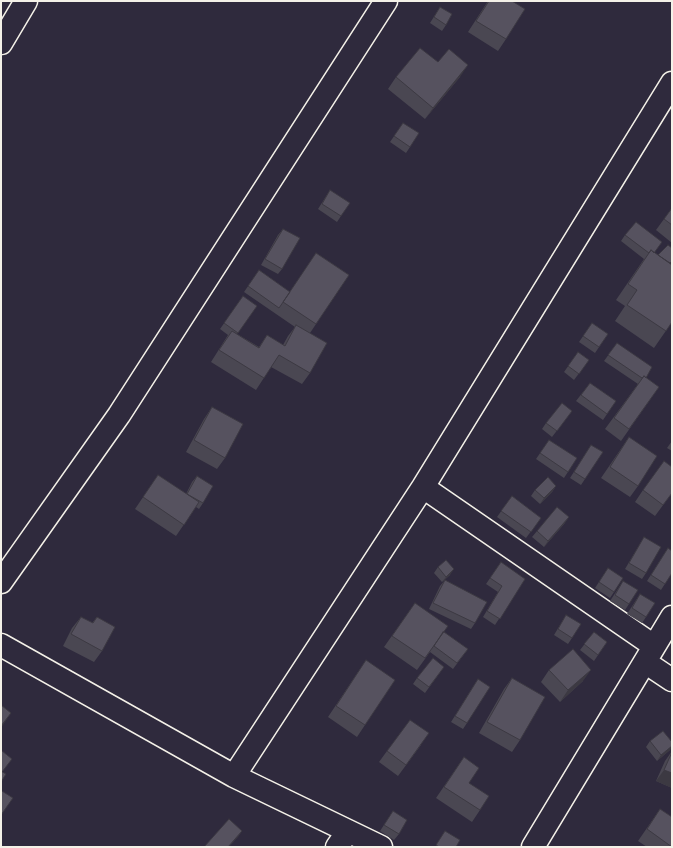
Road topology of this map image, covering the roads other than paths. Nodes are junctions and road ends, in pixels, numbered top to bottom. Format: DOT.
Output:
graph roads {
  1 [pos="26,1"];
  2 [pos="386,1"];
  3 [pos="1,43"];
  4 [pos="672,83"];
  5 [pos="423,486"];
  6 [pos="1,582"];
  7 [pos="672,617"];
  8 [pos="1,645"];
  9 [pos="650,654"];
  10 [pos="672,680"];
  11 [pos="234,776"];
  12 [pos="342,839"];
  13 [pos="381,847"];
  14 [pos="533,847"];
  1 -- 3 [label="street"];
  2 -- 6 [label="street"];
  4 -- 5 [label="street"];
  5 -- 9 [label="street"];
  5 -- 11 [label="street"];
  7 -- 9 [label="street"];
  8 -- 11 [label="street"];
  9 -- 10 [label="street"];
  9 -- 14 [label="street"];
  11 -- 12 [label="street"];
  12 -- 13 [label="street"];
}
